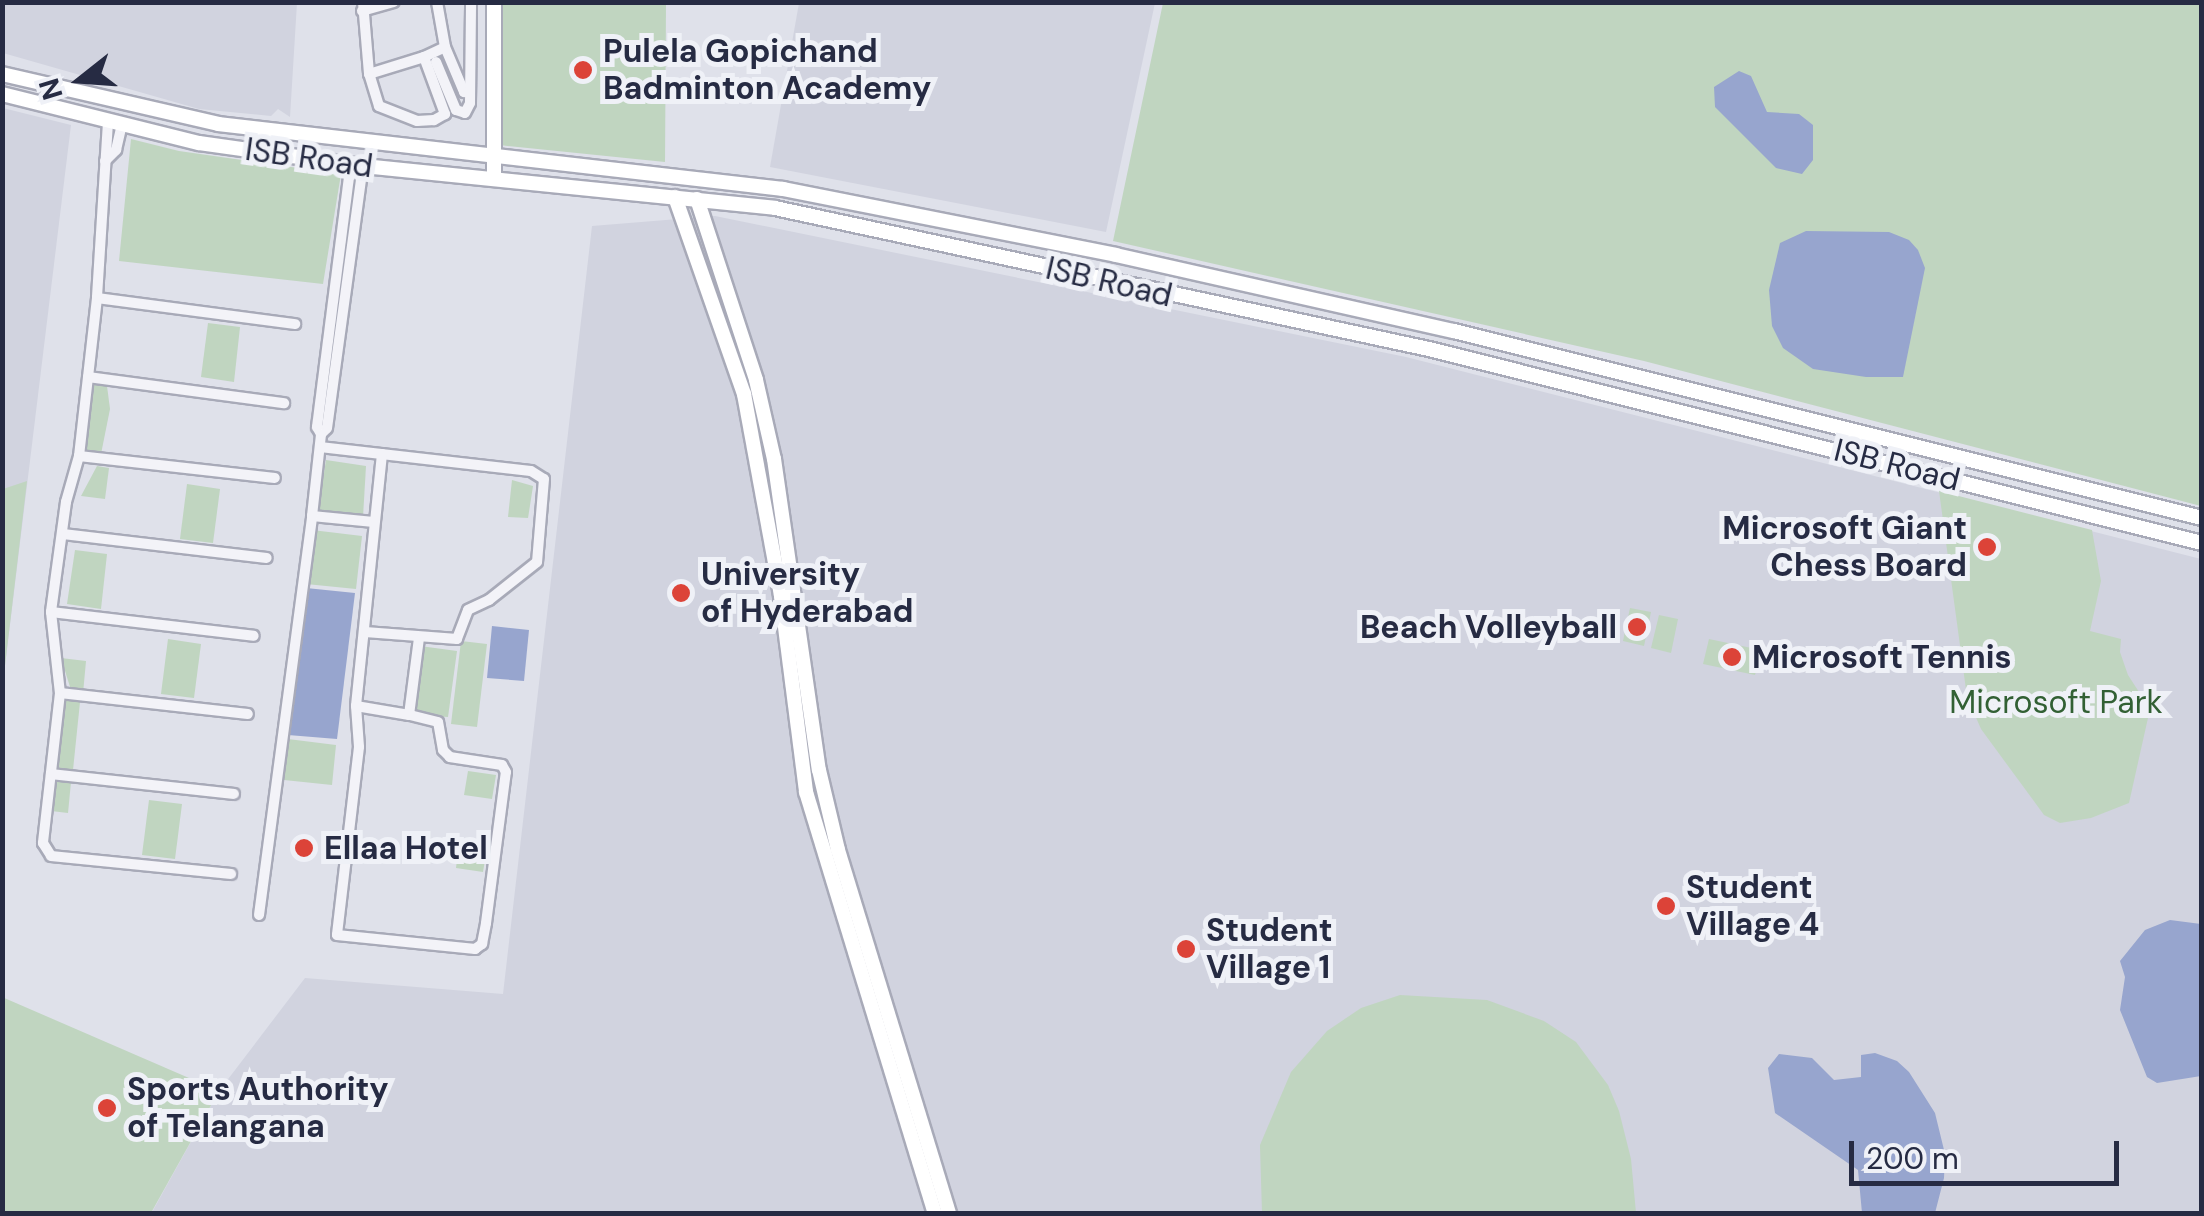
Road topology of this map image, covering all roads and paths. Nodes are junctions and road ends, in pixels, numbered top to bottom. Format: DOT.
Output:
graph roads {
  1 [pos="394,2"];
  2 [pos="437,2"];
  3 [pos="471,2"];
  4 [pos="490,2"];
  5 [pos="363,7"];
  6 [pos="445,46"];
  7 [pos="424,57"];
  8 [pos="436,62"];
  9 [pos="2,74"];
  10 [pos="370,74"];
  11 [pos="470,92"];
  12 [pos="2,94"];
  13 [pos="115,124"];
  14 [pos="489,157"];
  15 [pos="357,165"];
  16 [pos="489,177"];
  17 [pos="675,198"];
  18 [pos="697,199"];
  19 [pos="97,298"];
  20 [pos="295,324"];
  21 [pos="88,376"];
  22 [pos="284,403"];
  23 [pos="320,448"];
  24 [pos="382,454"];
  25 [pos="78,456"];
  26 [pos="276,478"];
  27 [pos="312,516"];
  28 [pos="2202,518"];
  29 [pos="374,522"];
  30 [pos="62,534"];
  31 [pos="2202,543"];
  32 [pos="267,558"];
  33 [pos="50,612"];
  34 [pos="365,632"];
  35 [pos="254,636"];
  36 [pos="420,638"];
  37 [pos="60,693"];
  38 [pos="356,706"];
  39 [pos="248,714"];
  40 [pos="409,715"];
  41 [pos="51,774"];
  42 [pos="234,794"];
  43 [pos="232,874"];
  44 [pos="259,915"];
  45 [pos="936,1214"];
  46 [pos="949,1214"];
  1 -- 5 [label="street"];
  2 -- 6 [label="street"];
  3 -- 11 [label="street"];
  4 -- 14 [label="main road"];
  5 -- 10 [label="street"];
  6 -- 7 [label="street"];
  6 -- 11 [label="street"];
  7 -- 10 [label="street"];
  7 -- 10 [label="street"];
  8 -- 11 [label="street"];
  9 -- 14 [label="main road, ISB Road"];
  12 -- 13 [label="main road, ISB Road"];
  13 -- 15 [label="main road, ISB Road"];
  13 -- 19 [label="street"];
  14 -- 16 [label="main road"];
  14 -- 28 [label="main road, ISB Road"];
  15 -- 16 [label="main road, ISB Road"];
  15 -- 23 [label="street"];
  16 -- 17 [label="main road, ISB Road"];
  17 -- 18 [label="main road, ISB Road"];
  17 -- 45 [label="main road"];
  18 -- 31 [label="main road, ISB Road"];
  18 -- 46 [label="main road"];
  19 -- 20 [label="street"];
  19 -- 21 [label="street"];
  21 -- 22 [label="street"];
  21 -- 25 [label="street"];
  23 -- 24 [label="street"];
  23 -- 27 [label="street"];
  24 -- 29 [label="street"];
  24 -- 36 [label="street"];
  25 -- 26 [label="street"];
  25 -- 30 [label="street"];
  27 -- 29 [label="street"];
  27 -- 44 [label="street"];
  29 -- 34 [label="street"];
  30 -- 32 [label="street"];
  30 -- 33 [label="street"];
  33 -- 35 [label="street"];
  33 -- 37 [label="street"];
  34 -- 36 [label="street"];
  34 -- 38 [label="street"];
  36 -- 40 [label="street"];
  37 -- 39 [label="street"];
  37 -- 41 [label="street"];
  38 -- 40 [label="street"];
  38 -- 40 [label="street"];
  41 -- 42 [label="street"];
  41 -- 43 [label="street"];
}
